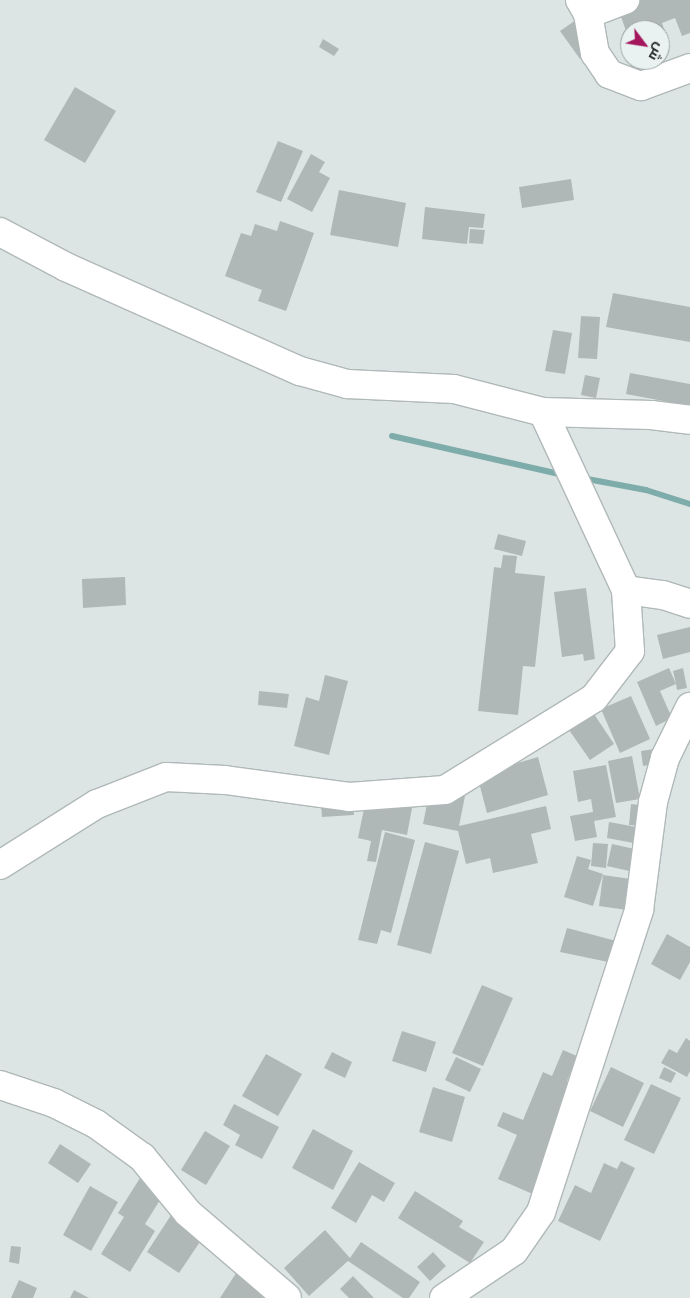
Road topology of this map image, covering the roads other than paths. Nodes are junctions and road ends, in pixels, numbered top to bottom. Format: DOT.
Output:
graph roads {
  1 [pos="625,0"];
  2 [pos="584,7"];
  3 [pos="690,68"];
  4 [pos="0,232"];
  5 [pos="543,412"];
  6 [pos="690,420"];
  7 [pos="626,590"];
  8 [pos="690,604"];
  9 [pos="690,707"];
  10 [pos="0,865"];
  11 [pos="0,1085"];
  12 [pos="287,1298"];
  13 [pos="444,1298"];
  1 -- 2 [label="street"];
  2 -- 3 [label="street"];
  4 -- 5 [label="street"];
  5 -- 6 [label="street"];
  5 -- 7 [label="street"];
  7 -- 8 [label="street"];
  7 -- 10 [label="street"];
  9 -- 13 [label="street"];
  11 -- 12 [label="street"];
}
